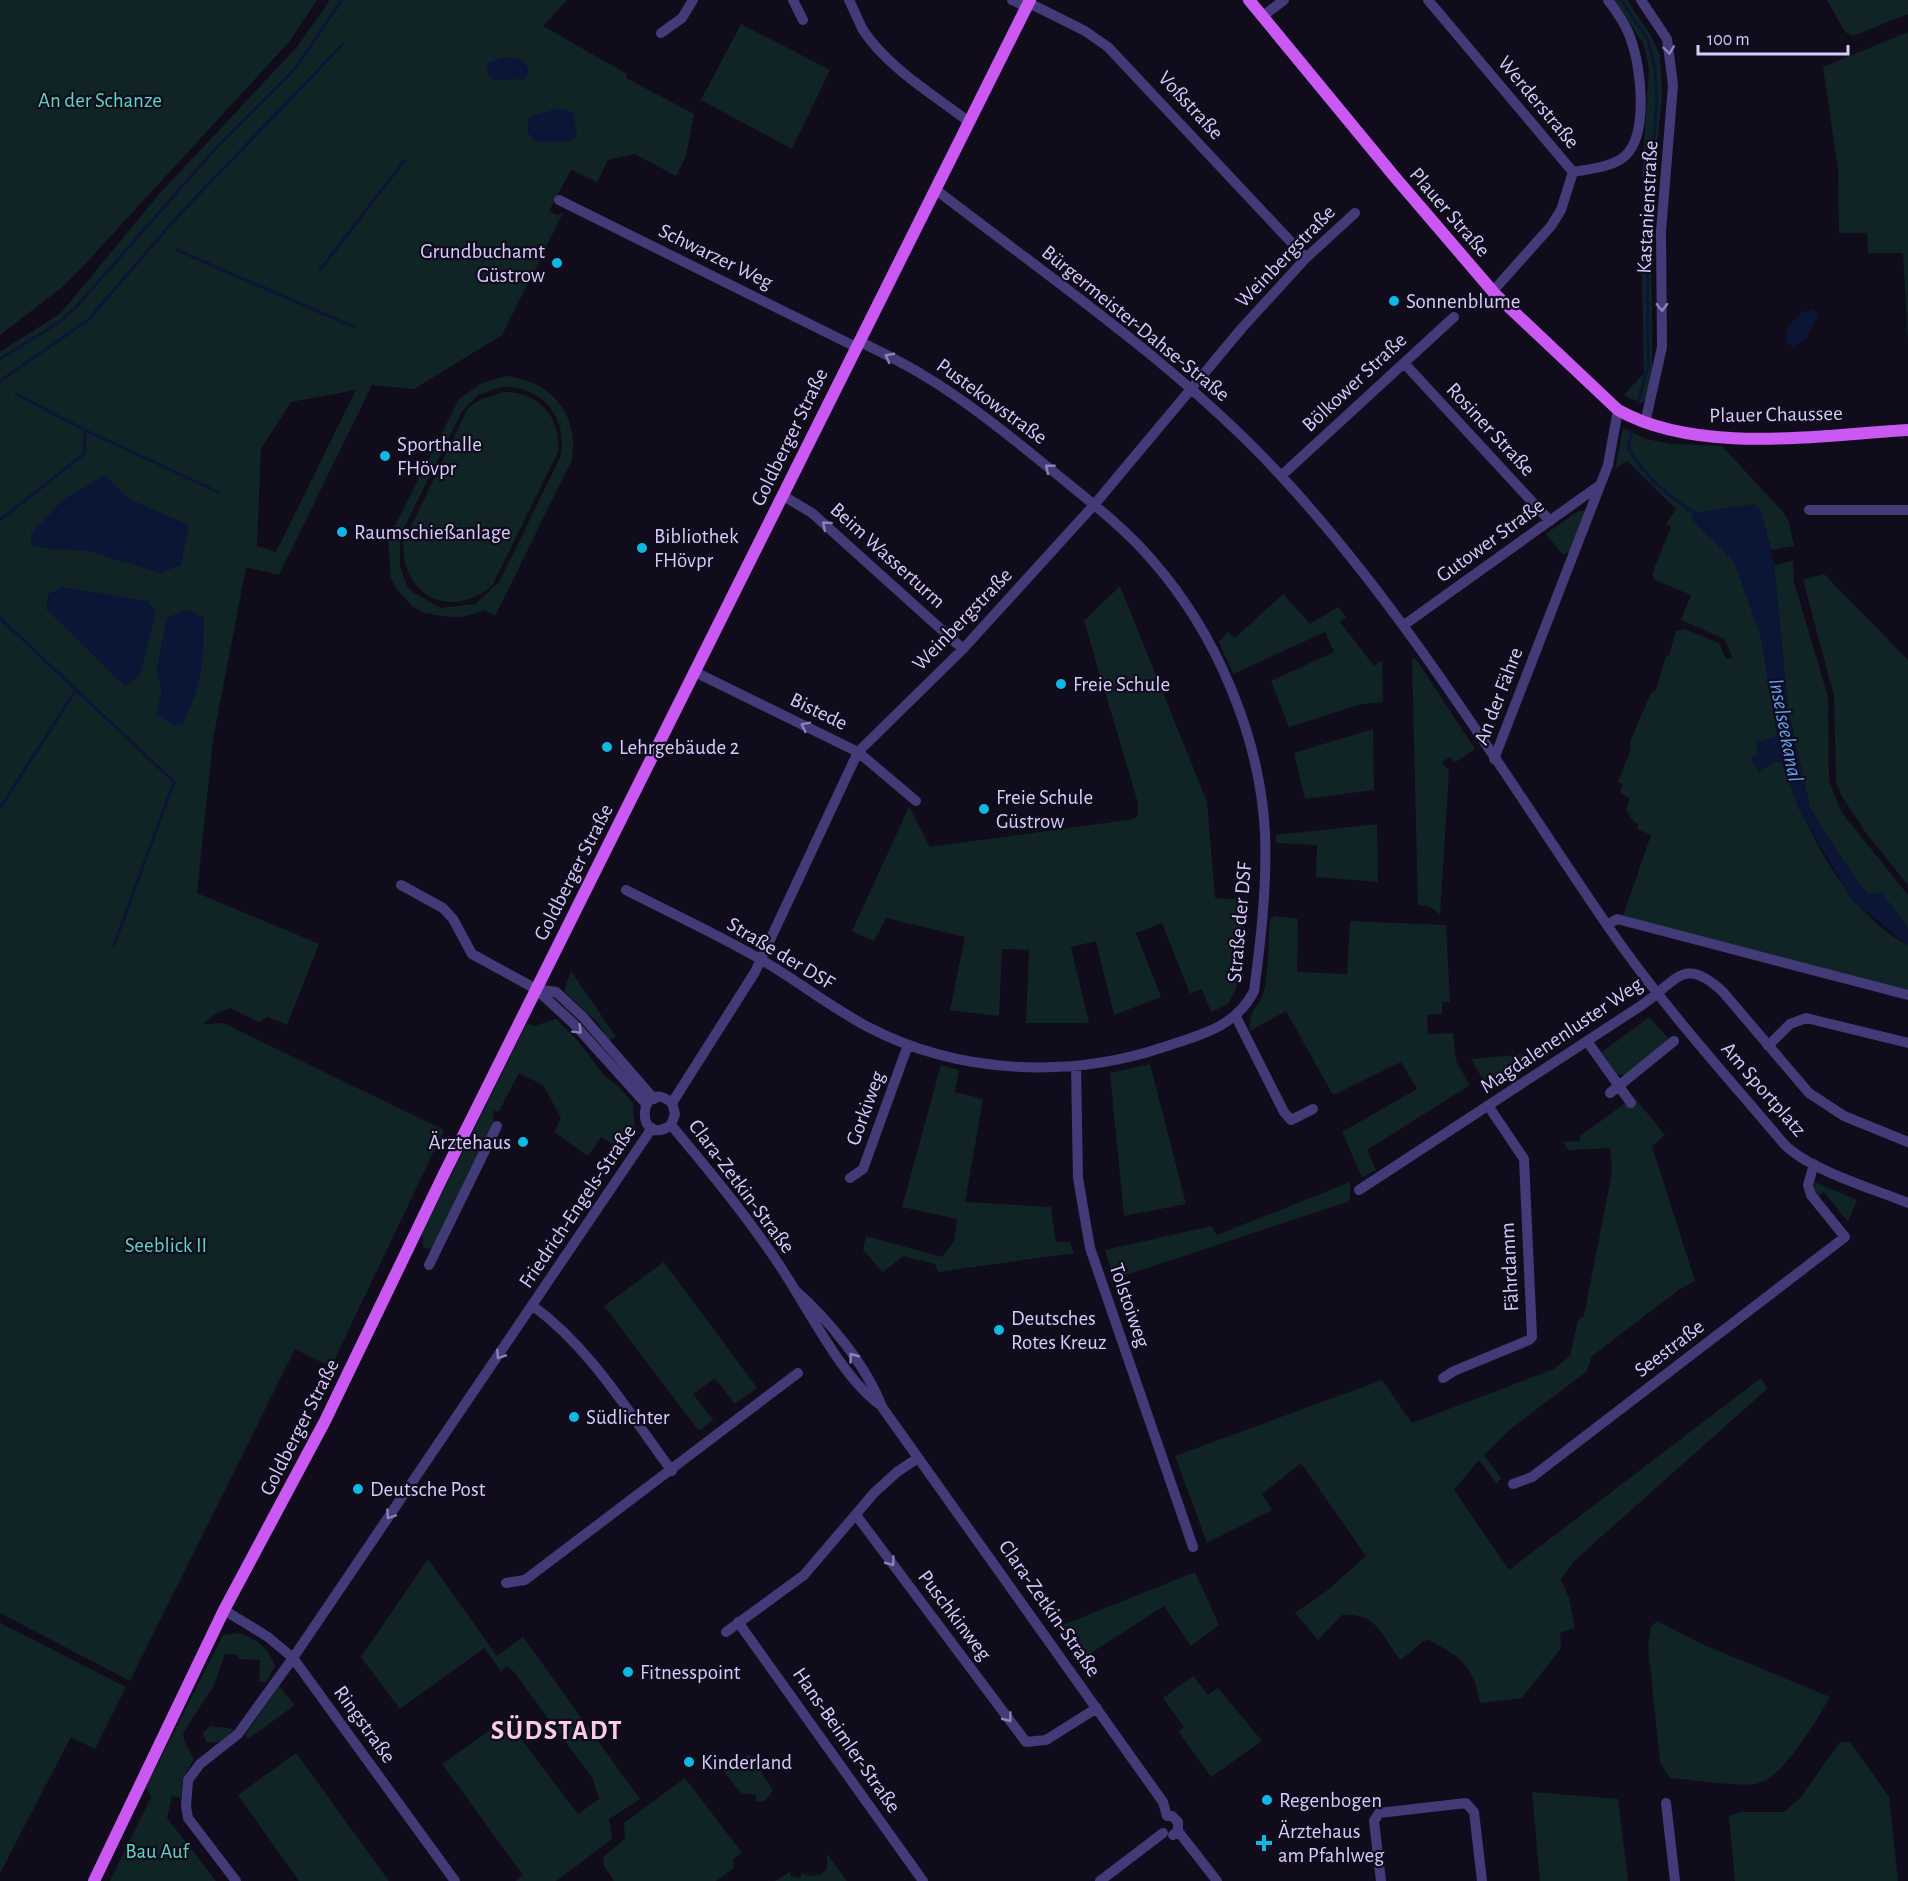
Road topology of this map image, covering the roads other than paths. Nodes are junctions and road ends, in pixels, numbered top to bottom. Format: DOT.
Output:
graph roads {
  1 [pos="693,0"];
  2 [pos="793,0"];
  3 [pos="849,0"];
  4 [pos="1012,0"];
  5 [pos="1249,0"];
  6 [pos="1284,0"];
  7 [pos="1428,0"];
  8 [pos="1608,0"];
  9 [pos="1641,0"];
  10 [pos="1029,4"];
  11 [pos="1263,16"];
  12 [pos="803,20"];
  13 [pos="660,33"];
  14 [pos="969,122"];
  15 [pos="1573,172"];
  16 [pos="935,189"];
  17 [pos="559,200"];
  18 [pos="1355,213"];
  19 [pos="1306,258"];
  20 [pos="1493,291"];
  21 [pos="1454,317"];
  22 [pos="857,344"];
  23 [pos="1404,363"];
  24 [pos="1193,388"];
  25 [pos="1618,411"];
  26 [pos="1645,423"];
  27 [pos="1908,430"];
  28 [pos="1281,476"];
  29 [pos="1598,487"];
  30 [pos="782,495"];
  31 [pos="1094,505"];
  32 [pos="1809,510"];
  33 [pos="1908,510"];
  34 [pos="1550,520"];
  35 [pos="1404,625"];
  36 [pos="963,649"];
  37 [pos="695,672"];
  38 [pos="858,752"];
  39 [pos="1494,759"];
  40 [pos="916,801"];
  41 [pos="401,885"];
  42 [pos="627,890"];
  43 [pos="1607,925"];
  44 [pos="760,959"];
  45 [pos="536,989"];
  46 [pos="1657,995"];
  47 [pos="1908,996"];
  48 [pos="1236,1017"];
  49 [pos="1587,1041"];
  50 [pos="1674,1041"];
  51 [pos="1908,1043"];
  52 [pos="909,1046"];
  53 [pos="1768,1046"];
  54 [pos="1076,1066"];
  55 [pos="1615,1090"];
  56 [pos="650,1101"];
  57 [pos="672,1103"];
  58 [pos="1631,1103"];
  59 [pos="1489,1107"];
  60 [pos="1313,1109"];
  61 [pos="671,1125"];
  62 [pos="497,1126"];
  63 [pos="652,1128"];
  64 [pos="1908,1142"];
  65 [pos="1814,1164"];
  66 [pos="850,1178"];
  67 [pos="1359,1190"];
  68 [pos="1908,1203"];
  69 [pos="1845,1237"];
  70 [pos="429,1265"];
  71 [pos="533,1306"];
  72 [pos="798,1373"];
  73 [pos="1443,1378"];
  74 [pos="918,1458"];
  75 [pos="672,1471"];
  76 [pos="1513,1484"];
  77 [pos="856,1515"];
  78 [pos="1193,1547"];
  79 [pos="507,1583"];
  80 [pos="224,1610"];
  81 [pos="738,1622"];
  82 [pos="726,1632"];
  83 [pos="293,1658"];
  84 [pos="1097,1708"];
  85 [pos="1666,1803"];
  86 [pos="1167,1816"];
  87 [pos="1178,1831"];
  88 [pos="1163,1833"];
  89 [pos="94,1881"];
  90 [pos="237,1881"];
  91 [pos="455,1881"];
  92 [pos="923,1881"];
  93 [pos="1100,1881"];
  94 [pos="1217,1881"];
  95 [pos="1381,1881"];
  96 [pos="1482,1881"];
  97 [pos="1675,1881"];
  1 -- 13 [label="street"];
  2 -- 12 [label="street"];
  3 -- 14 [label="street"];
  4 -- 10 [label="street, Voßstraße"];
  5 -- 11 [label="main road, Plauer Straße"];
  6 -- 11 [label="street"];
  7 -- 15 [label="street, Werderstraße"];
  8 -- 15 [label="street"];
  9 -- 26 [label="street, Kastanienstraße, one-way"];
  10 -- 14 [label="main road, Goldberger Straße"];
  10 -- 19 [label="street, Voßstraße"];
  11 -- 20 [label="main road, Plauer Straße"];
  14 -- 16 [label="main road, Goldberger Straße"];
  15 -- 20 [label="street, Werderstraße"];
  16 -- 22 [label="main road, Goldberger Straße"];
  16 -- 24 [label="street, Bürgermeister-Dahse-Straße"];
  17 -- 22 [label="street, Schwarzer Weg"];
  18 -- 19 [label="street, Weinbergstraße"];
  19 -- 24 [label="street, Weinbergstraße"];
  20 -- 25 [label="main road, Plauer Straße"];
  21 -- 23 [label="street, Bölkower Straße"];
  22 -- 30 [label="main road, Goldberger Straße"];
  31 -- 22 [label="street, Pustekowstraße, one-way"];
  23 -- 28 [label="street, Bölkower Straße"];
  23 -- 34 [label="street, Rosiner Straße"];
  24 -- 28 [label="street, Bürgermeister-Dahse-Straße"];
  24 -- 31 [label="street, Weinbergstraße"];
  25 -- 26 [label="main road, Plauer Straße"];
  25 -- 29 [label="street, An der Fähre"];
  26 -- 27 [label="main road, Plauer Chaussee"];
  28 -- 35 [label="street, Bürgermeister-Dahse-Straße"];
  29 -- 34 [label="street, Gutower Straße"];
  29 -- 39 [label="street, An der Fähre"];
  36 -- 30 [label="street, Beim Wasserturm, one-way"];
  30 -- 37 [label="main road, Goldberger Straße"];
  31 -- 36 [label="street, Weinbergstraße"];
  31 -- 48 [label="street, Straße der DSF"];
  32 -- 33 [label="street"];
  34 -- 35 [label="street, Gutower Straße"];
  35 -- 39 [label="street, Bürgermeister-Dahse-Straße"];
  36 -- 38 [label="street, Weinbergstraße"];
  38 -- 37 [label="street, Bistede, one-way"];
  37 -- 45 [label="main road, Goldberger Straße"];
  38 -- 40 [label="street, Bistede"];
  38 -- 44 [label="street, Weinbergstraße"];
  39 -- 43 [label="street, An der Fähre"];
  41 -- 45 [label="street"];
  42 -- 44 [label="street, Straße der DSF"];
  43 -- 46 [label="street, An der Fähre"];
  43 -- 47 [label="street"];
  44 -- 52 [label="street, Straße der DSF"];
  44 -- 57 [label="street, Weinbergstraße"];
  45 -- 56 [label="street"];
  45 -- 80 [label="main road, Goldberger Straße"];
  46 -- 49 [label="street, Magdalenenluster Weg"];
  46 -- 53 [label="street, Magdalenenluster Weg"];
  46 -- 65 [label="street, Am Sportplatz"];
  48 -- 54 [label="street, Straße der DSF"];
  48 -- 60 [label="street"];
  49 -- 55 [label="street"];
  49 -- 59 [label="street, Magdalenenluster Weg"];
  50 -- 55 [label="street"];
  51 -- 53 [label="street"];
  52 -- 54 [label="street, Straße der DSF"];
  52 -- 66 [label="street, Gorkiweg"];
  53 -- 64 [label="street, Magdalenenluster Weg"];
  54 -- 78 [label="street, Tolstoiweg"];
  55 -- 58 [label="street"];
  56 -- 57 [label="street"];
  56 -- 63 [label="street"];
  57 -- 61 [label="street, Clara-Zetkin-Straße"];
  59 -- 67 [label="street, Magdalenenluster Weg"];
  59 -- 73 [label="street, Fährdamm"];
  61 -- 63 [label="street"];
  61 -- 74 [label="street, Clara-Zetkin-Straße"];
  62 -- 70 [label="street"];
  63 -- 71 [label="street, Friedrich-Engels-Straße"];
  65 -- 68 [label="street"];
  65 -- 69 [label="street, Am Sportplatz"];
  69 -- 76 [label="street, Seestraße"];
  71 -- 75 [label="street, Friedrich-Engels-Straße"];
  71 -- 83 [label="street, Friedrich-Engels-Straße, one-way"];
  72 -- 75 [label="street"];
  74 -- 77 [label="street"];
  74 -- 84 [label="street, Clara-Zetkin-Straße"];
  75 -- 79 [label="street"];
  77 -- 81 [label="street"];
  77 -- 84 [label="street, Puschkinweg, one-way"];
  80 -- 83 [label="street, Ringstraße"];
  80 -- 89 [label="main road, Goldberger Straße"];
  81 -- 82 [label="street"];
  81 -- 92 [label="street, Hans-Beimler-Straße"];
  83 -- 90 [label="street, Friedrich-Engels-Straße"];
  83 -- 91 [label="street, Ringstraße"];
  84 -- 86 [label="street, Clara-Zetkin-Straße"];
  85 -- 97 [label="street"];
  86 -- 87 [label="street, Clara-Zetkin-Straße"];
  86 -- 88 [label="street"];
  87 -- 88 [label="street"];
  87 -- 94 [label="street, Clara-Zetkin-Straße"];
  88 -- 93 [label="street"];
  95 -- 96 [label="street"];
}
